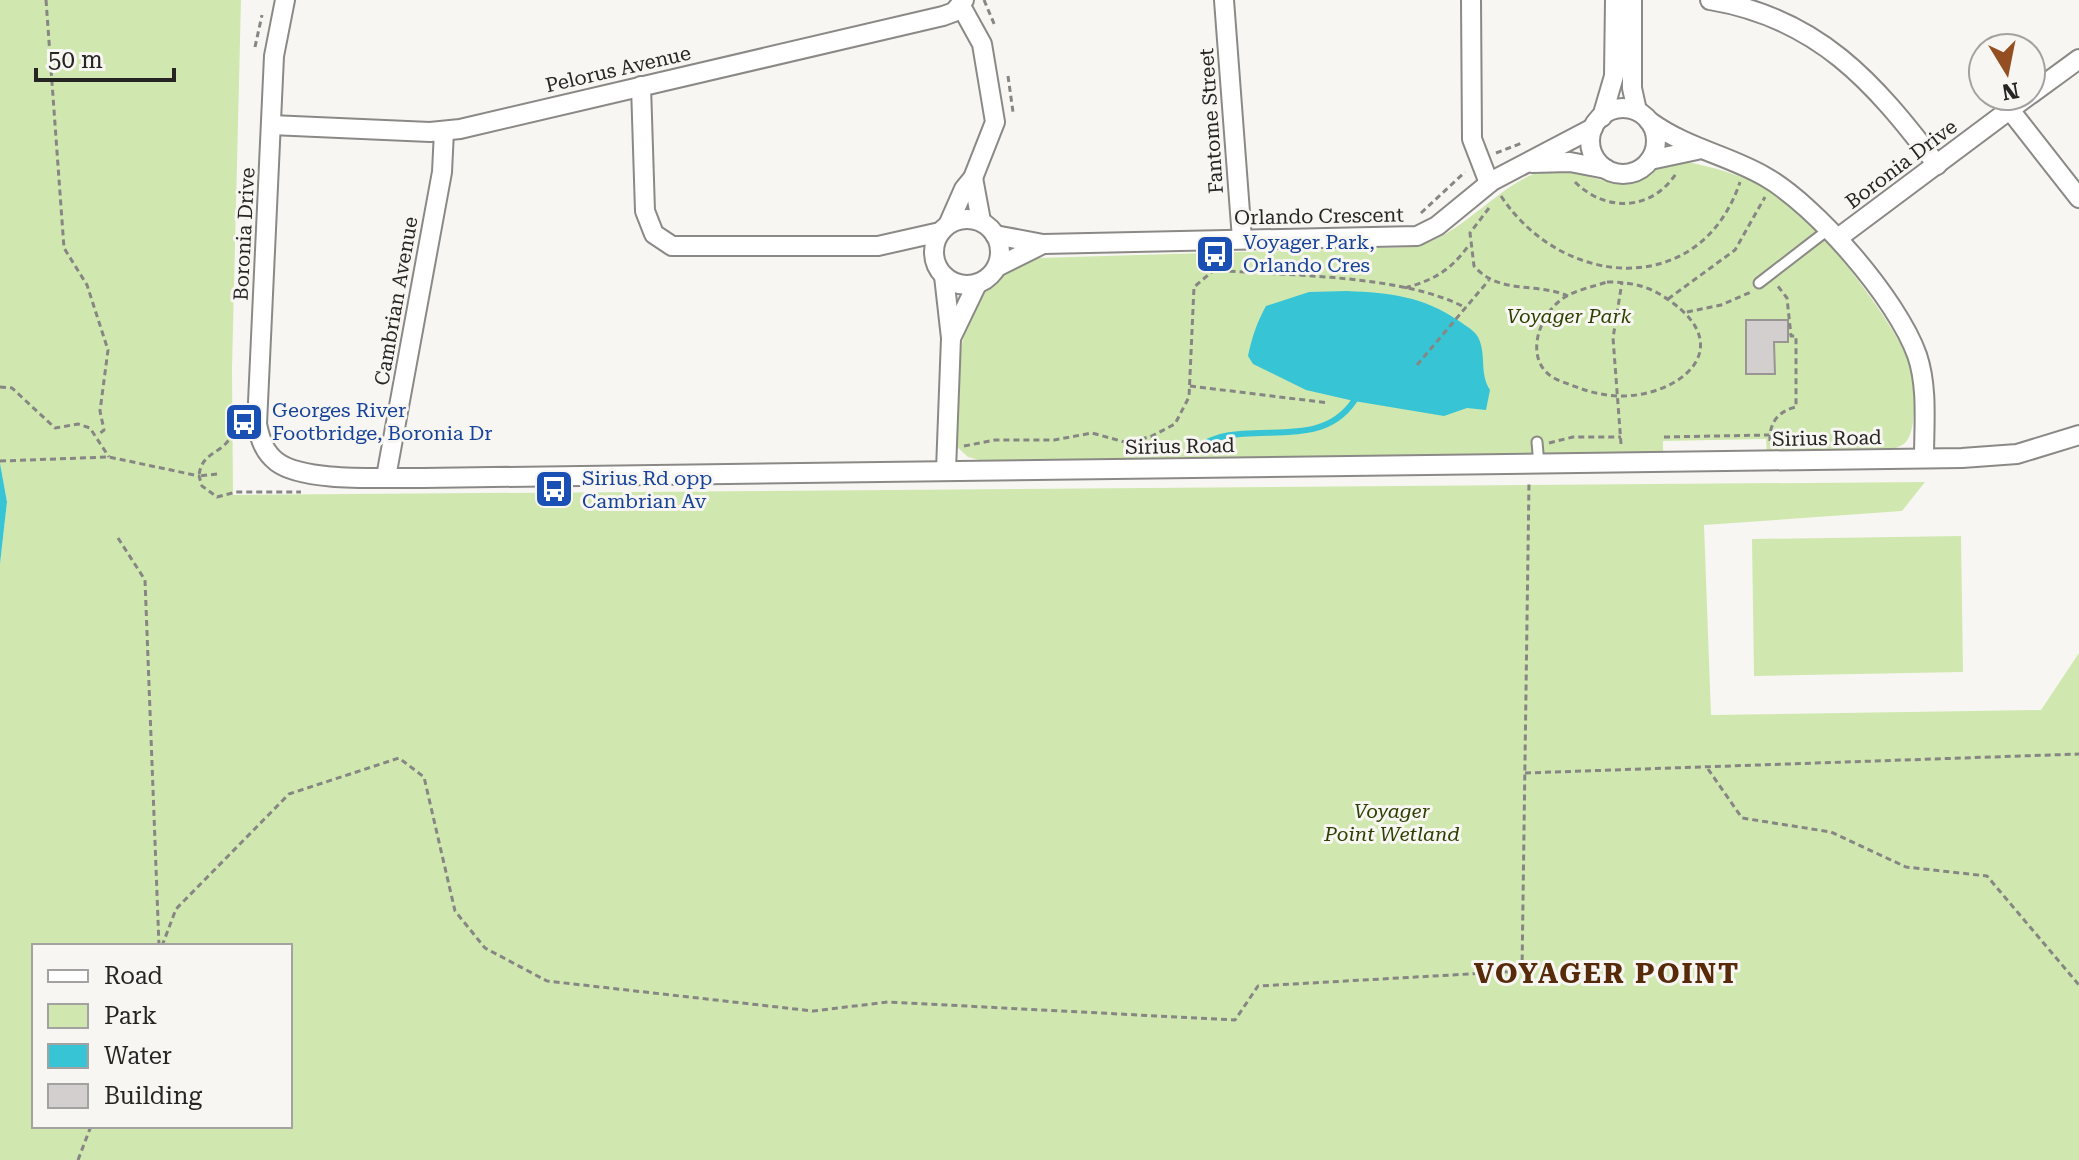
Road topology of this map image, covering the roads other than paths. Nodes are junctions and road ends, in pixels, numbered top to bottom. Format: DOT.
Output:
graph roads {
  1 [pos="285,0"];
  2 [pos="1224,0"];
  3 [pos="1471,0"];
  4 [pos="1615,0"];
  5 [pos="1632,0"];
  6 [pos="1710,0"];
  7 [pos="962,3"];
  8 [pos="2079,59"];
  9 [pos="2047,83"];
  10 [pos="641,86"];
  11 [pos="2007,112"];
  12 [pos="2012,112"];
  13 [pos="1643,116"];
  14 [pos="1598,122"];
  15 [pos="271,125"];
  16 [pos="444,131"];
  17 [pos="1697,150"];
  18 [pos="1650,160"];
  19 [pos="1526,164"];
  20 [pos="1937,165"];
  21 [pos="1606,169"];
  22 [pos="973,178"];
  23 [pos="1494,186"];
  24 [pos="2079,198"];
  25 [pos="981,221"];
  26 [pos="944,228"];
  27 [pos="1834,233"];
  28 [pos="995,235"];
  29 [pos="1242,239"];
  30 [pos="1043,244"];
  31 [pos="878,246"];
  32 [pos="997,267"];
  33 [pos="940,270"];
  34 [pos="1759,283"];
  35 [pos="977,284"];
  36 [pos="951,338"];
  37 [pos="2079,435"];
  38 [pos="1924,458"];
  39 [pos="279,464"];
  40 [pos="946,470"];
  41 [pos="386,477"];
  1 -- 15 [label="street, Boronia Drive"];
  2 -- 29 [label="street, Fantome Street"];
  3 -- 23 [label="street"];
  4 -- 14 [label="street"];
  5 -- 13 [label="street"];
  6 -- 20 [label="street"];
  7 -- 10 [label="street, Pelorus Avenue"];
  7 -- 22 [label="street"];
  8 -- 9 [label="street, Boronia Drive"];
  10 -- 16 [label="street, Pelorus Avenue"];
  10 -- 31 [label="street"];
  11 -- 20 [label="street, Boronia Drive"];
  12 -- 24 [label="street"];
  13 -- 14 [label="street"];
  13 -- 17 [label="street"];
  13 -- 18 [label="street"];
  14 -- 19 [label="street, Orlando Crescent"];
  14 -- 21 [label="street"];
  15 -- 16 [label="street, Pelorus Avenue"];
  15 -- 39 [label="street, Boronia Drive"];
  16 -- 41 [label="street, Cambrian Avenue"];
  17 -- 18 [label="street"];
  17 -- 27 [label="street"];
  18 -- 21 [label="street"];
  19 -- 21 [label="street, Orlando Crescent"];
  19 -- 23 [label="street, Orlando Crescent"];
  20 -- 27 [label="street, Boronia Drive"];
  22 -- 25 [label="street"];
  22 -- 26 [label="street"];
  23 -- 29 [label="street, Orlando Crescent"];
  25 -- 26 [label="street"];
  25 -- 28 [label="street"];
  26 -- 31 [label="street"];
  26 -- 33 [label="street"];
  27 -- 34 [label="lane"];
  27 -- 38 [label="street"];
  28 -- 30 [label="street, Orlando Crescent"];
  28 -- 32 [label="street"];
  29 -- 30 [label="street, Orlando Crescent"];
  30 -- 32 [label="street, Orlando Crescent"];
  31 -- 33 [label="street"];
  32 -- 35 [label="street"];
  33 -- 35 [label="street"];
  33 -- 36 [label="street"];
  35 -- 36 [label="street"];
  36 -- 40 [label="street"];
  37 -- 38 [label="street, Sirius Road"];
  38 -- 40 [label="street, Sirius Road"];
  39 -- 41 [label="street, Sirius Road"];
  40 -- 41 [label="street, Sirius Road"];
}
